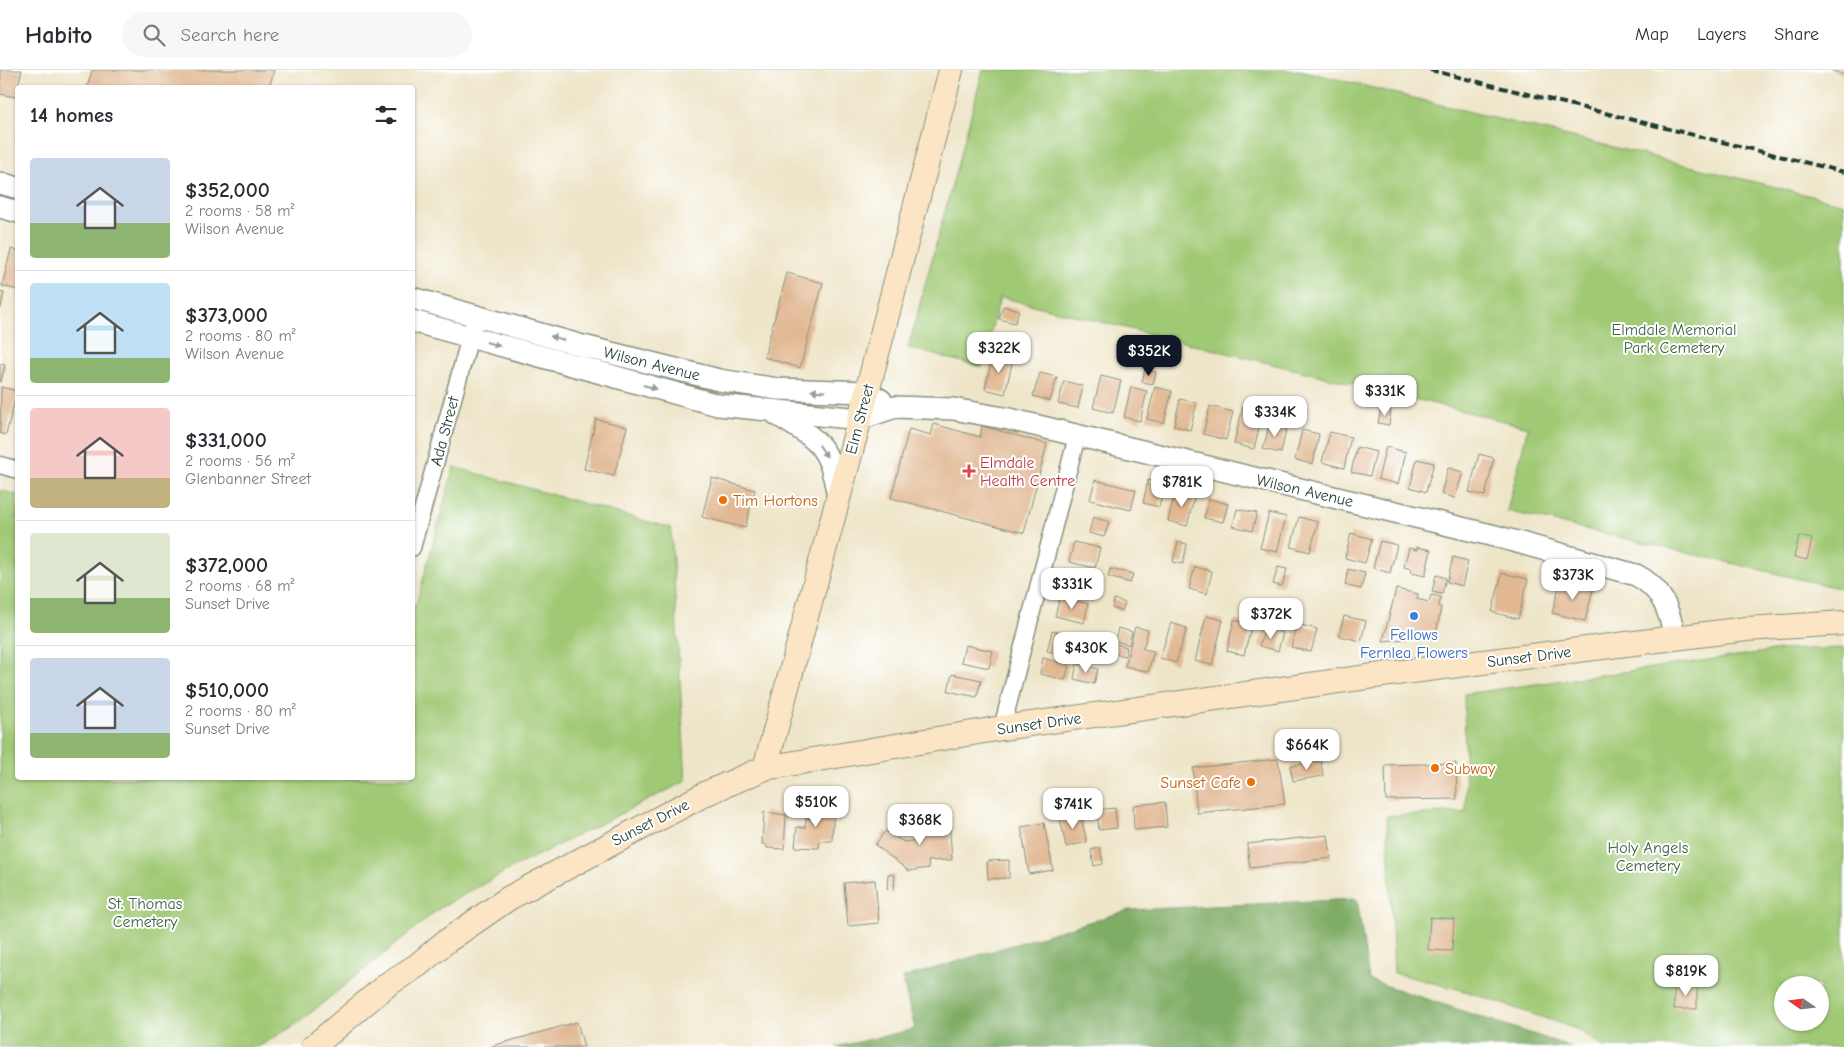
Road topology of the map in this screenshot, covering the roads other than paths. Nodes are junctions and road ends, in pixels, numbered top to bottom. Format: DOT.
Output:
graph roads {
  1 [pos="951,70"];
  2 [pos="0,183"];
  3 [pos="15,187"];
  4 [pos="0,207"];
  5 [pos="15,211"];
  6 [pos="415,299"];
  7 [pos="476,315"];
  8 [pos="415,322"];
  9 [pos="470,338"];
  10 [pos="584,346"];
  11 [pos="578,368"];
  12 [pos="867,392"];
  13 [pos="895,407"];
  14 [pos="771,412"];
  15 [pos="860,419"];
  16 [pos="1078,436"];
  17 [pos="0,465"];
  18 [pos="15,469"];
  19 [pos="838,497"];
  20 [pos="415,537"];
  21 [pos="1844,624"];
  22 [pos="1675,637"];
  23 [pos="1002,728"];
  24 [pos="765,768"];
  25 [pos="313,1047"];
  1 -- 12 [label="main road, Elm Street"];
  2 -- 3 [label="street"];
  4 -- 5 [label="street"];
  6 -- 7 [label="street, Wilson Avenue"];
  7 -- 9 [label="street, Ada Street"];
  10 -- 7 [label="street, Wilson Avenue, one-way"];
  8 -- 9 [label="street, Wilson Avenue"];
  9 -- 11 [label="street, Wilson Avenue, one-way"];
  9 -- 20 [label="street, Ada Street"];
  10 -- 11 [label="street"];
  12 -- 10 [label="street, Wilson Avenue, one-way"];
  11 -- 14 [label="street, Wilson Avenue, one-way"];
  12 -- 13 [label="street, Wilson Avenue"];
  12 -- 15 [label="main road, Elm Street"];
  13 -- 15 [label="street, Wilson Avenue"];
  13 -- 16 [label="street, Wilson Avenue"];
  14 -- 15 [label="street, Wilson Avenue"];
  14 -- 19 [label="street, one-way"];
  15 -- 19 [label="main road, Elm Street"];
  16 -- 22 [label="street, Wilson Avenue"];
  16 -- 23 [label="street"];
  17 -- 18 [label="street"];
  19 -- 24 [label="main road, Elm Street"];
  21 -- 22 [label="main road, Sunset Drive"];
  22 -- 23 [label="main road, Sunset Drive"];
  23 -- 24 [label="main road, Sunset Drive"];
  24 -- 25 [label="main road, Sunset Drive"];
}
